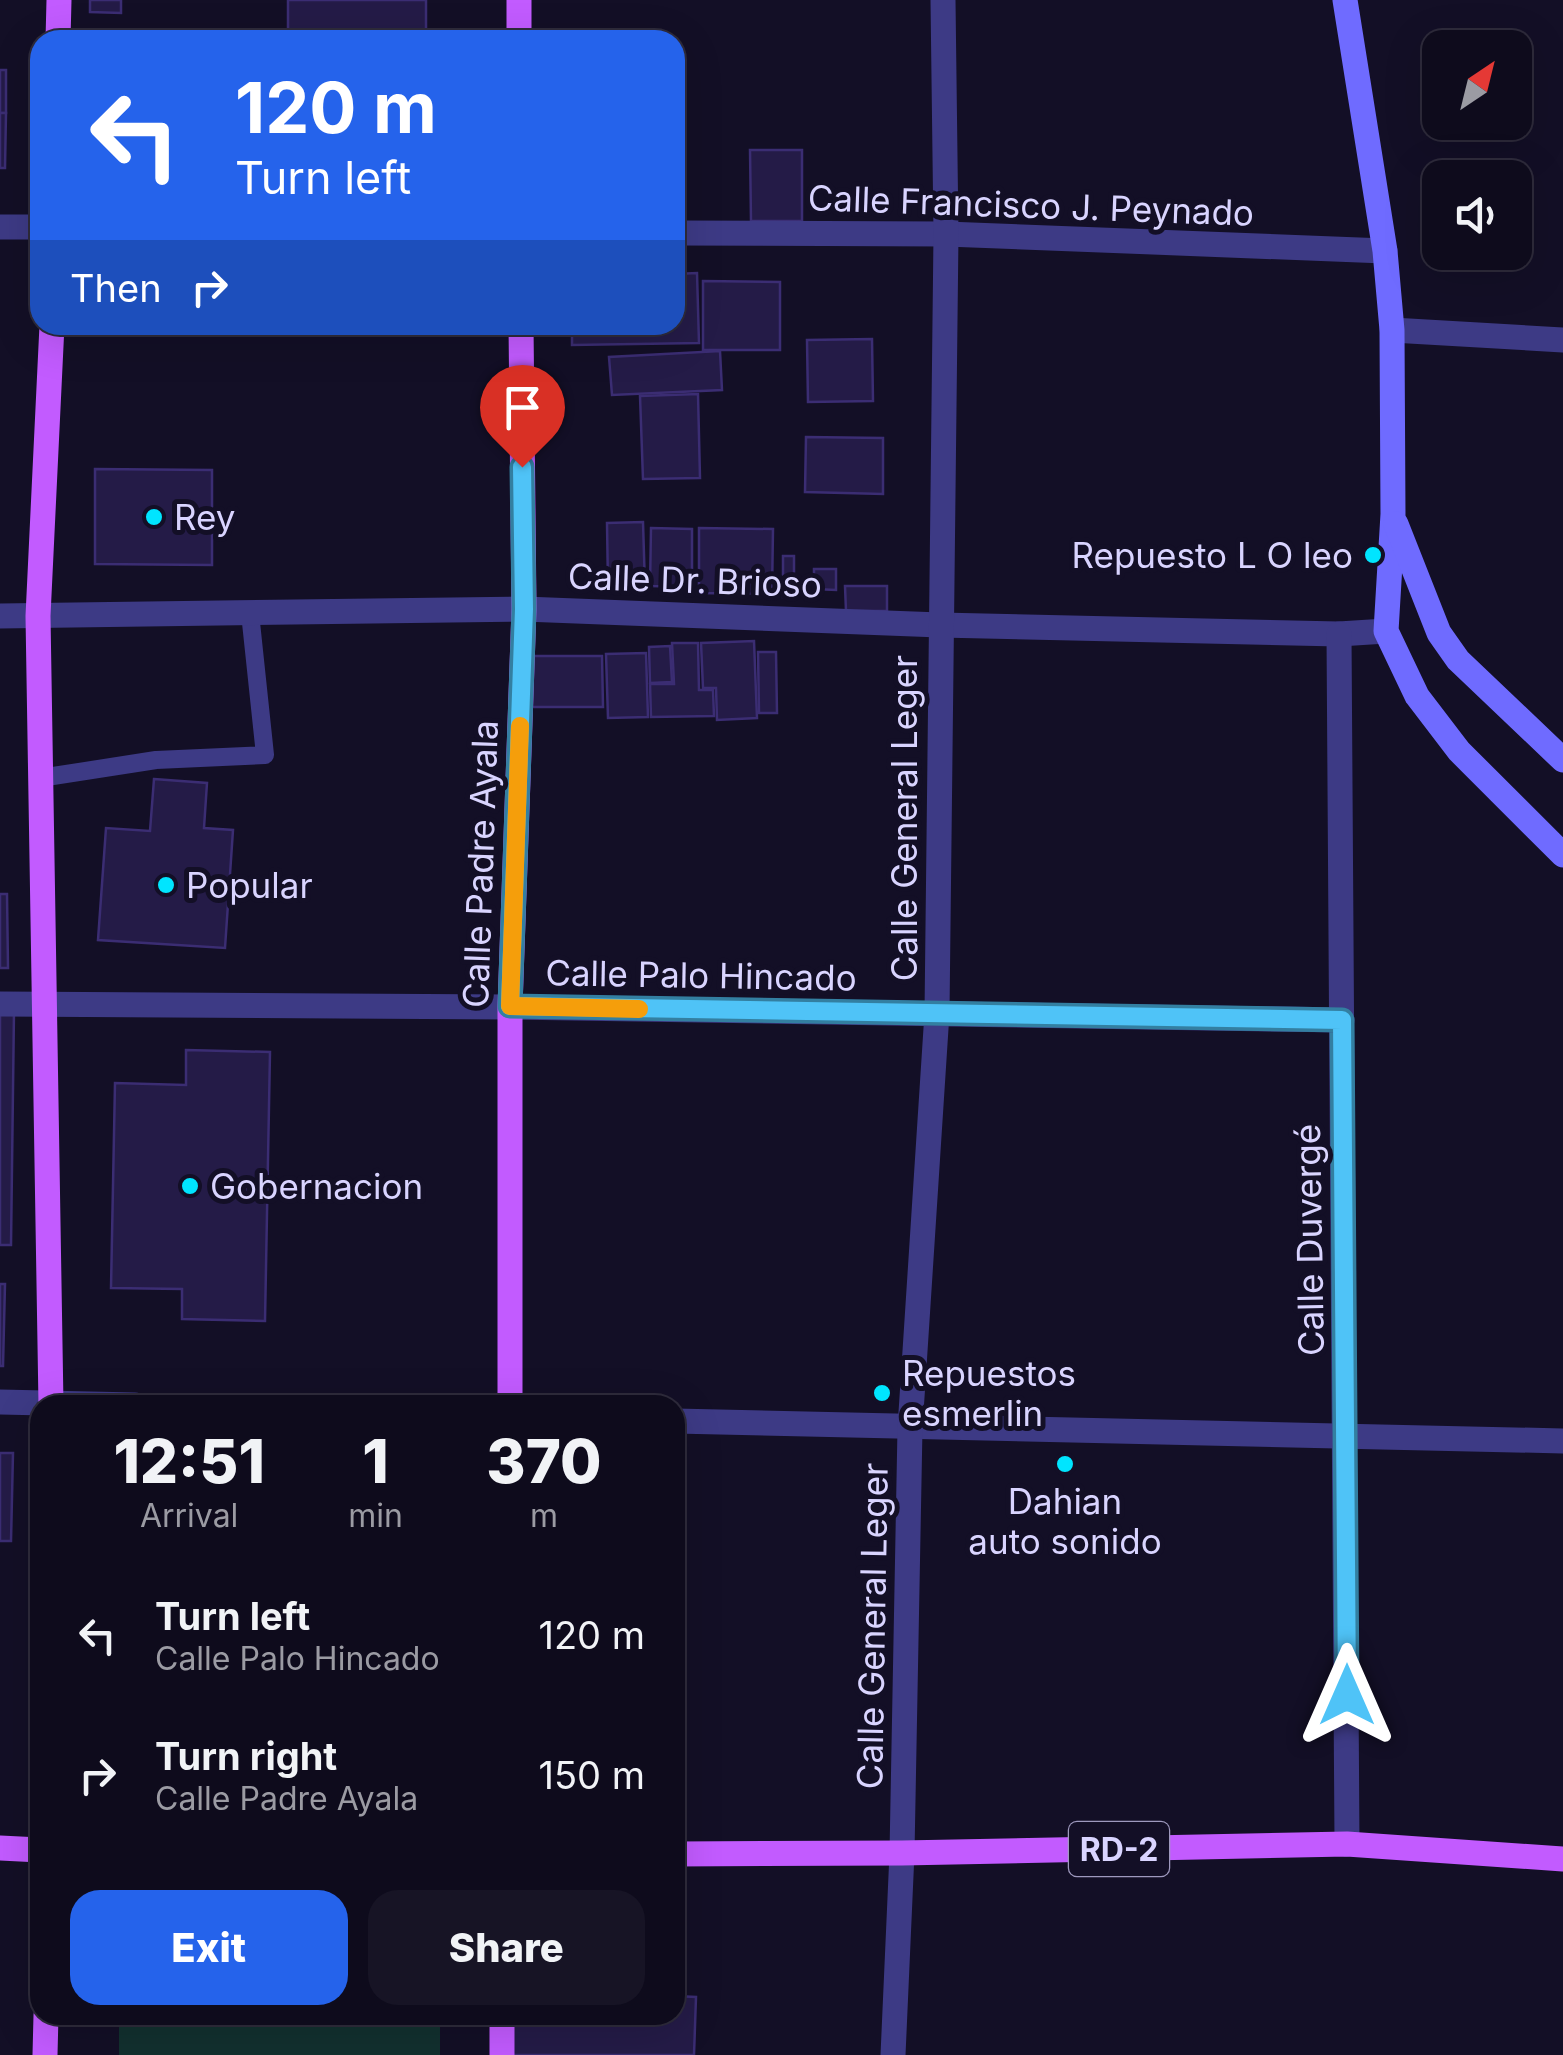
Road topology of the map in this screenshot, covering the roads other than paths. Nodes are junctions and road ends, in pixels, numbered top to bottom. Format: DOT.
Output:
graph roads {
  1 [pos="59,0"];
  2 [pos="519,0"];
  3 [pos="943,0"];
  4 [pos="1345,0"];
  5 [pos="58,30"];
  6 [pos="519,30"];
  7 [pos="0,227"];
  8 [pos="30,227"];
  9 [pos="685,233"];
  10 [pos="946,234"];
  11 [pos="1385,250"];
  12 [pos="1392,330"];
  13 [pos="52,335"];
  14 [pos="520,335"];
  15 [pos="1563,340"];
  16 [pos="1393,514"];
  17 [pos="524,609"];
  18 [pos="250,613"];
  19 [pos="0,616"];
  20 [pos="38,616"];
  21 [pos="940,626"];
  22 [pos="1386,631"];
  23 [pos="1339,634"];
  24 [pos="1563,760"];
  25 [pos="40,778"];
  26 [pos="1563,855"];
  27 [pos="0,1004"];
  28 [pos="43,1005"];
  29 [pos="510,1006"];
  30 [pos="937,1013"];
  31 [pos="1342,1020"];
  32 [pos="51,1395"];
  33 [pos="510,1395"];
  34 [pos="0,1402"];
  35 [pos="30,1403"];
  36 [pos="685,1421"];
  37 [pos="910,1428"];
  38 [pos="1346,1435"];
  39 [pos="1563,1442"];
  40 [pos="1348,1844"];
  41 [pos="0,1848"];
  42 [pos="30,1850"];
  43 [pos="902,1853"];
  44 [pos="685,1854"];
  45 [pos="1563,1859"];
  46 [pos="46,2025"];
  47 [pos="502,2025"];
  48 [pos="45,2055"];
  49 [pos="502,2055"];
  50 [pos="893,2055"];
  1 -- 5 [label="main road"];
  2 -- 6 [label="main road"];
  3 -- 10 [label="street, Calle General Leger"];
  4 -- 11 [label="main road"];
  7 -- 8 [label="street"];
  9 -- 10 [label="street, Calle Francisco J. Peynado"];
  10 -- 11 [label="street, Calle Francisco J. Peynado"];
  10 -- 21 [label="street, Calle General Leger"];
  11 -- 12 [label="main road"];
  12 -- 15 [label="street"];
  12 -- 16 [label="main road"];
  13 -- 20 [label="main road"];
  14 -- 17 [label="main road, Calle Padre Ayala"];
  16 -- 22 [label="main road"];
  16 -- 24 [label="main road"];
  17 -- 18 [label="street, Calle Dr. Brioso"];
  17 -- 21 [label="street, Calle Dr. Brioso"];
  17 -- 29 [label="main road, Calle Padre Ayala"];
  18 -- 20 [label="street, Calle Dr. Brioso"];
  18 -- 25 [label="lane"];
  19 -- 20 [label="street, Calle Dr. Brioso"];
  20 -- 25 [label="main road"];
  21 -- 23 [label="street, Calle Dr. Brioso"];
  21 -- 30 [label="street, Calle General Leger"];
  22 -- 23 [label="street, Calle Dr. Brioso"];
  22 -- 26 [label="main road"];
  23 -- 31 [label="street, Calle Duvergé"];
  25 -- 28 [label="main road"];
  27 -- 28 [label="street, Calle Palo Hincado"];
  28 -- 29 [label="street, Calle Palo Hincado"];
  28 -- 32 [label="main road"];
  29 -- 30 [label="street, Calle Palo Hincado"];
  29 -- 33 [label="main road, Calle Padre Ayala"];
  30 -- 31 [label="street, Calle Palo Hincado"];
  30 -- 37 [label="street, Calle General Leger"];
  31 -- 38 [label="street, Calle Duvergé"];
  34 -- 35 [label="street"];
  36 -- 37 [label="street"];
  37 -- 38 [label="street"];
  37 -- 43 [label="street, Calle General Leger"];
  38 -- 39 [label="street"];
  38 -- 40 [label="street, Calle Duvergé"];
  40 -- 43 [label="main road, RD-2"];
  40 -- 45 [label="main road, RD-2"];
  41 -- 42 [label="main road"];
  43 -- 44 [label="main road, RD-2"];
  43 -- 50 [label="street, Calle General Leger"];
  46 -- 48 [label="main road"];
  47 -- 49 [label="main road"];
}
